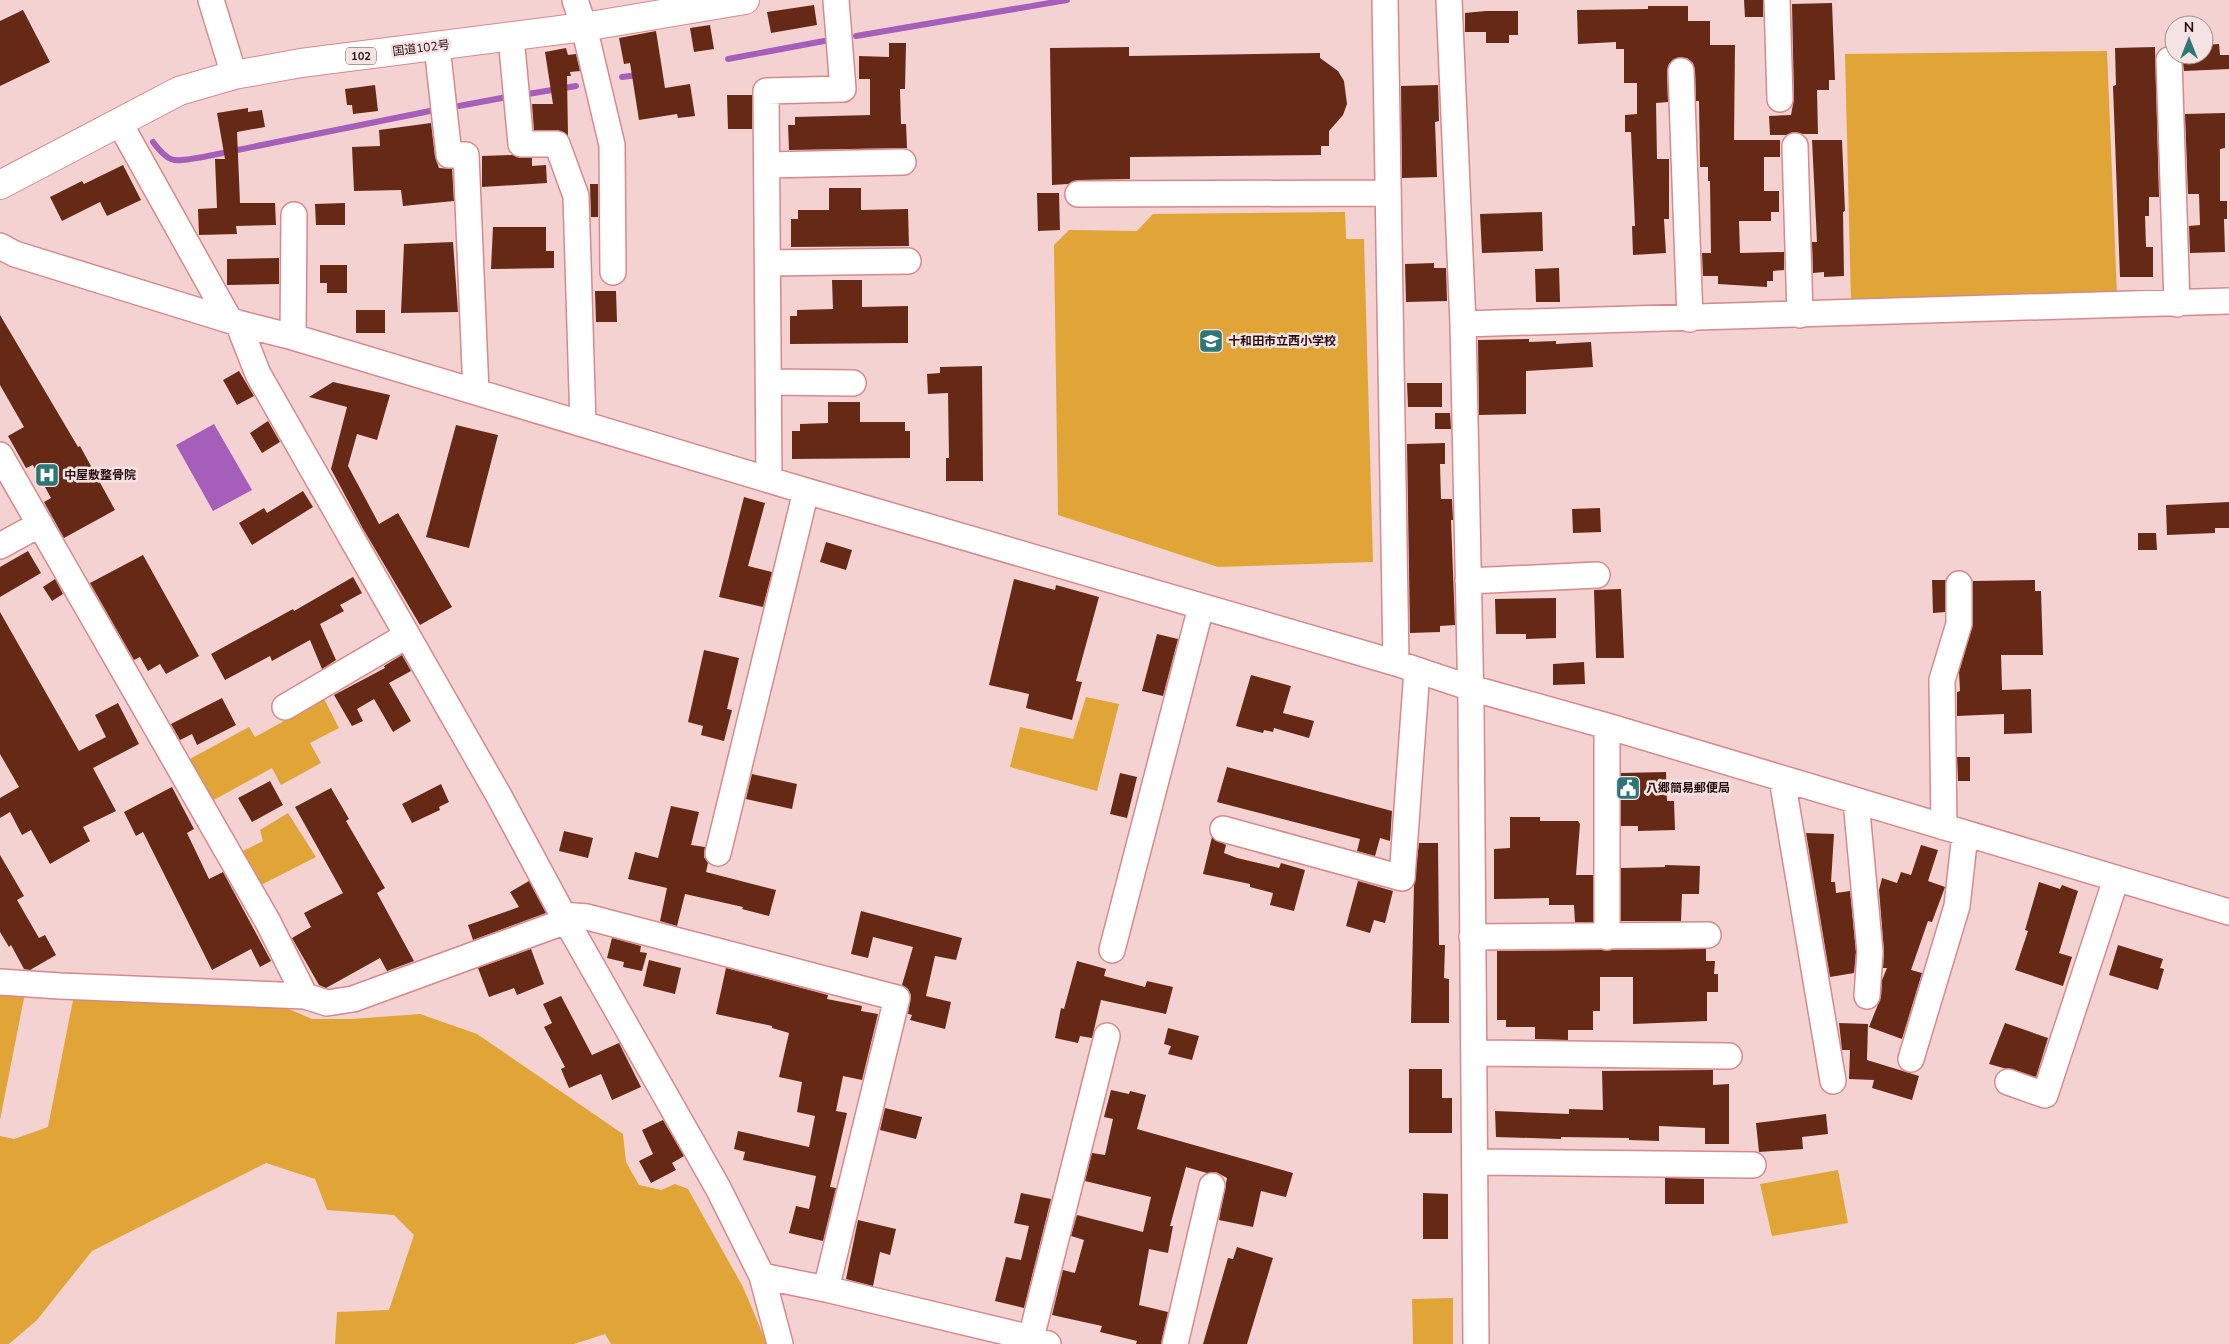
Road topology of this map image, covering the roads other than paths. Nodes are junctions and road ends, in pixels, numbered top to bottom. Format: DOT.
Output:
graph roads {
  1 [pos="211,0"];
  2 [pos="575,0"];
  3 [pos="745,0"];
  4 [pos="836,0"];
  5 [pos="1385,0"];
  6 [pos="1449,0"];
  7 [pos="1777,0"];
  8 [pos="584,27"];
  9 [pos="511,37"];
  10 [pos="437,46"];
  11 [pos="2169,65"];
  12 [pos="1681,71"];
  13 [pos="234,75"];
  14 [pos="1780,99"];
  15 [pos="119,122"];
  16 [pos="1795,146"];
  17 [pos="904,162"];
  18 [pos="766,165"];
  19 [pos="0,185"];
  20 [pos="1388,193"];
  21 [pos="1078,194"];
  22 [pos="294,214"];
  23 [pos="0,246"];
  24 [pos="908,260"];
  25 [pos="768,263"];
  26 [pos="613,272"];
  27 [pos="2229,301"];
  28 [pos="2177,304"];
  29 [pos="1800,315"];
  30 [pos="1690,318"];
  31 [pos="234,321"];
  32 [pos="1463,324"];
  33 [pos="293,337"];
  34 [pos="770,382"];
  35 [pos="852,383"];
  36 [pos="476,392"];
  37 [pos="583,424"];
  38 [pos="0,455"];
  39 [pos="769,480"];
  40 [pos="806,491"];
  41 [pos="40,524"];
  42 [pos="0,546"];
  43 [pos="1597,574"];
  44 [pos="1468,581"];
  45 [pos="1959,584"];
  46 [pos="1201,607"];
  47 [pos="406,636"];
  48 [pos="1406,667"];
  49 [pos="1471,688"];
  50 [pos="285,707"];
  51 [pos="1606,726"];
  52 [pos="1782,779"];
  53 [pos="1856,801"];
  54 [pos="1223,828"];
  55 [pos="1954,831"];
  56 [pos="718,853"];
  57 [pos="2116,879"];
  58 [pos="2229,912"];
  59 [pos="565,918"];
  60 [pos="1708,934"];
  61 [pos="1472,937"];
  62 [pos="1606,937"];
  63 [pos="1112,950"];
  64 [pos="0,982"];
  65 [pos="305,996"];
  66 [pos="1867,996"];
  67 [pos="1107,1036"];
  68 [pos="1474,1053"];
  69 [pos="1729,1056"];
  70 [pos="1911,1059"];
  71 [pos="1833,1082"];
  72 [pos="2008,1082"];
  73 [pos="1476,1162"];
  74 [pos="1753,1165"];
  75 [pos="1212,1186"];
  76 [pos="762,1276"];
  77 [pos="826,1289"];
  78 [pos="1040,1341"];
  79 [pos="780,1344"];
  80 [pos="1175,1344"];
  81 [pos="1476,1344"];
  1 -- 13 [label="street"];
  2 -- 8 [label="street"];
  3 -- 8 [label="highway, 国道102号 / 102"];
  4 -- 18 [label="street"];
  5 -- 20 [label="street"];
  6 -- 32 [label="street"];
  7 -- 14 [label="street"];
  8 -- 9 [label="highway, 国道102号 / 102"];
  8 -- 26 [label="street"];
  9 -- 10 [label="highway, 国道102号 / 102"];
  9 -- 37 [label="street"];
  10 -- 13 [label="highway, 国道102号 / 102"];
  10 -- 36 [label="street"];
  11 -- 28 [label="street"];
  12 -- 30 [label="street"];
  13 -- 15 [label="highway, 国道102号 / 102"];
  15 -- 19 [label="highway, 国道102号 / 102"];
  15 -- 31 [label="street"];
  16 -- 29 [label="street"];
  17 -- 18 [label="street"];
  18 -- 25 [label="street"];
  20 -- 21 [label="street"];
  20 -- 48 [label="street"];
  22 -- 33 [label="street"];
  23 -- 31 [label="street"];
  24 -- 25 [label="street"];
  25 -- 34 [label="street"];
  27 -- 28 [label="street"];
  28 -- 29 [label="street"];
  29 -- 30 [label="street"];
  30 -- 32 [label="street"];
  31 -- 33 [label="street"];
  31 -- 47 [label="street"];
  32 -- 44 [label="street"];
  33 -- 36 [label="street"];
  34 -- 35 [label="street"];
  34 -- 39 [label="street"];
  36 -- 37 [label="street"];
  37 -- 39 [label="street"];
  38 -- 41 [label="street"];
  39 -- 40 [label="street"];
  40 -- 46 [label="street"];
  40 -- 56 [label="street"];
  41 -- 42 [label="street"];
  41 -- 65 [label="street"];
  43 -- 44 [label="street"];
  44 -- 49 [label="street"];
  45 -- 55 [label="street"];
  46 -- 48 [label="street"];
  46 -- 63 [label="street"];
  47 -- 50 [label="street"];
  47 -- 59 [label="street"];
  48 -- 49 [label="street"];
  48 -- 54 [label="street"];
  49 -- 51 [label="street"];
  49 -- 61 [label="street"];
  51 -- 52 [label="street"];
  51 -- 62 [label="street"];
  52 -- 53 [label="street"];
  52 -- 71 [label="street"];
  53 -- 55 [label="street"];
  53 -- 66 [label="street"];
  55 -- 57 [label="street"];
  55 -- 70 [label="street"];
  57 -- 58 [label="street"];
  57 -- 72 [label="street"];
  59 -- 65 [label="street"];
  59 -- 76 [label="street"];
  59 -- 77 [label="street"];
  60 -- 62 [label="street"];
  61 -- 62 [label="street"];
  61 -- 68 [label="street"];
  64 -- 65 [label="street"];
  67 -- 78 [label="street"];
  68 -- 69 [label="street"];
  68 -- 73 [label="street"];
  73 -- 74 [label="street"];
  73 -- 81 [label="street"];
  75 -- 80 [label="street"];
  76 -- 77 [label="street"];
  76 -- 79 [label="street"];
  77 -- 78 [label="street"];
}
